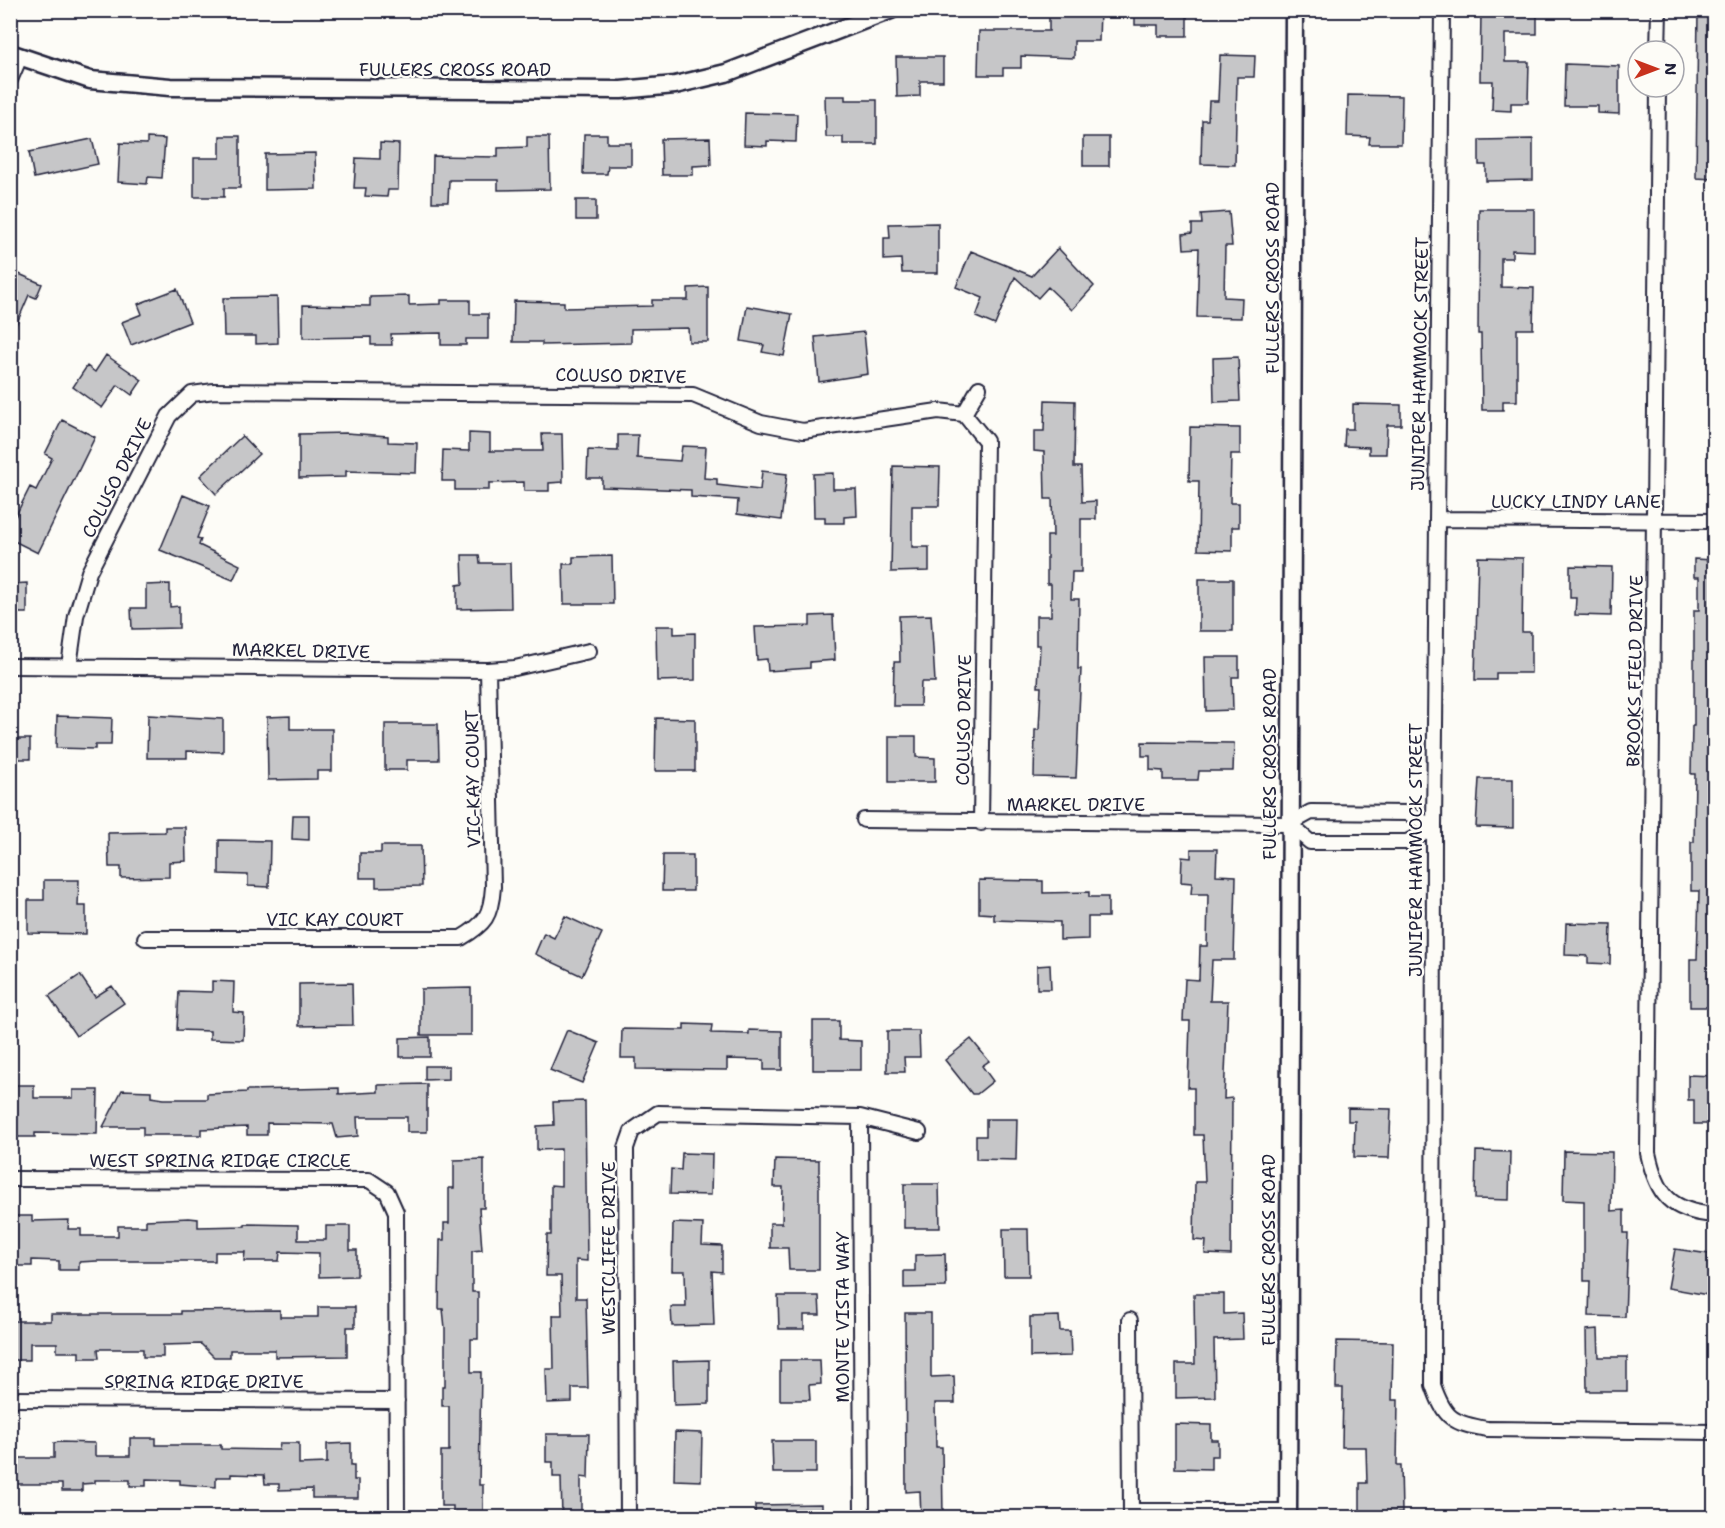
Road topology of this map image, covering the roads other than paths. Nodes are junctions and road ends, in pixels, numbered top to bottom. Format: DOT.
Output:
graph roads {
  1 [pos="891,10"];
  2 [pos="1294,10"];
  3 [pos="1442,10"];
  4 [pos="1659,10"];
  5 [pos="1658,39"];
  6 [pos="15,55"];
  7 [pos="10,80"];
  8 [pos="1658,99"];
  9 [pos="979,388"];
  10 [pos="964,414"];
  11 [pos="1437,519"];
  12 [pos="1655,521"];
  13 [pos="1714,521"];
  14 [pos="589,651"];
  15 [pos="10,666"];
  16 [pos="69,666"];
  17 [pos="488,670"];
  18 [pos="864,820"];
  19 [pos="981,823"];
  20 [pos="1289,824"];
  21 [pos="1434,828"];
  22 [pos="493,887"];
  23 [pos="145,938"];
  24 [pos="860,1117"];
  25 [pos="920,1132"];
  26 [pos="10,1179"];
  27 [pos="1714,1215"];
  28 [pos="1130,1320"];
  29 [pos="10,1400"];
  30 [pos="397,1401"];
  31 [pos="1714,1432"];
  32 [pos="1131,1514"];
  33 [pos="1288,1514"];
  34 [pos="397,1518"];
  35 [pos="628,1518"];
  36 [pos="862,1518"];
  1 -- 6 [label="street, FULLERS CROSS ROAD"];
  2 -- 20 [label="street, FULLERS CROSS ROAD"];
  3 -- 11 [label="street, JUNIPER HAMMOCK STREET"];
  4 -- 5 [label="street"];
  6 -- 7 [label="street"];
  8 -- 12 [label="street, BROOKS FIELD DRIVE"];
  9 -- 10 [label="street"];
  10 -- 16 [label="street, COLUSO DRIVE"];
  10 -- 19 [label="street, COLUSO DRIVE"];
  11 -- 12 [label="street, LUCKY LINDY LANE"];
  11 -- 21 [label="street, JUNIPER HAMMOCK STREET"];
  12 -- 13 [label="street, LUCKY LINDY LANE"];
  12 -- 27 [label="street, BROOKS FIELD DRIVE"];
  14 -- 17 [label="street, MARKEL DRIVE"];
  15 -- 16 [label="street, MARKEL DRIVE"];
  16 -- 17 [label="street, MARKEL DRIVE"];
  17 -- 22 [label="street, VIC-KAY COURT"];
  18 -- 19 [label="street, MARKEL DRIVE"];
  19 -- 20 [label="street, MARKEL DRIVE"];
  20 -- 21 [label="street"];
  20 -- 21 [label="street"];
  20 -- 33 [label="street, FULLERS CROSS ROAD"];
  21 -- 31 [label="street, JUNIPER HAMMOCK STREET"];
  22 -- 23 [label="street, VIC KAY COURT"];
  24 -- 25 [label="street, WESTCLIFFE DRIVE"];
  24 -- 35 [label="street, WESTCLIFFE DRIVE"];
  24 -- 36 [label="street, MONTE VISTA WAY"];
  26 -- 30 [label="street, WEST SPRING RIDGE CIRCLE"];
  28 -- 32 [label="street"];
  29 -- 30 [label="street, SPRING RIDGE DRIVE"];
  30 -- 34 [label="street, WEST SPRING RIDGE CIRCLE"];
  32 -- 33 [label="street"];
}
